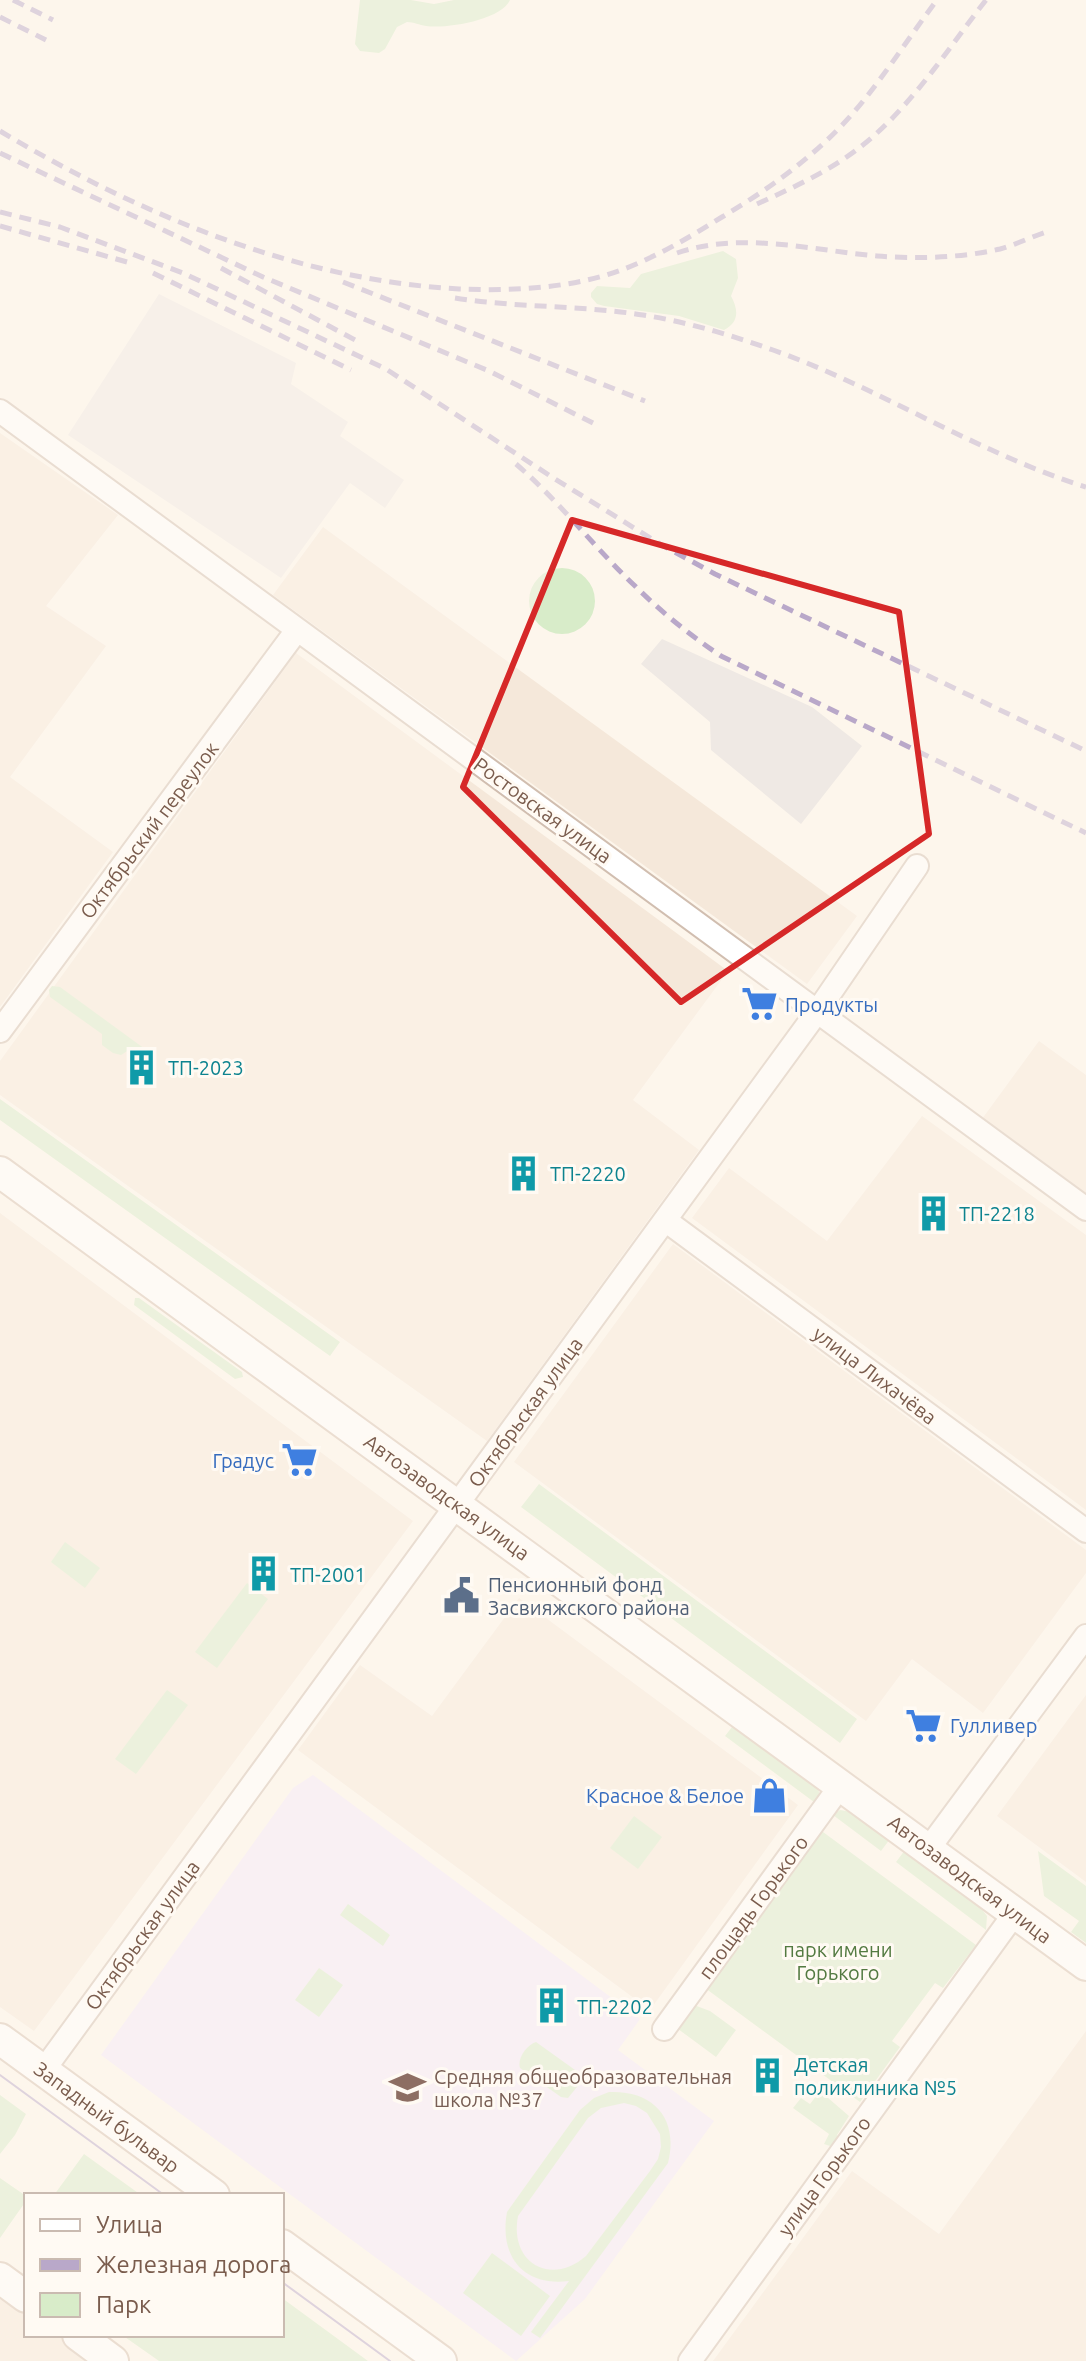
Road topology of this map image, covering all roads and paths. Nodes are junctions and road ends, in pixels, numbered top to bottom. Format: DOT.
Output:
graph roads {
  1 [pos="0,411"];
  2 [pos="297,630"];
  3 [pos="917,866"];
  4 [pos="817,1012"];
  5 [pos="0,1031"];
  6 [pos="0,1172"];
  7 [pos="1086,1209"];
  8 [pos="665,1220"];
  9 [pos="457,1504"];
  10 [pos="1086,1531"];
  11 [pos="1086,1636"];
  12 [pos="841,1785"];
  13 [pos="929,1848"];
  14 [pos="1015,1913"];
  15 [pos="1086,1965"];
  16 [pos="664,2029"];
  17 [pos="0,2039"];
  18 [pos="43,2071"];
  19 [pos="211,2193"];
  20 [pos="284,2246"];
  21 [pos="0,2278"];
  22 [pos="24,2296"];
  23 [pos="81,2337"];
  24 [pos="113,2361"];
  25 [pos="441,2361"];
  26 [pos="690,2361"];
  1 -- 2 [label="street, Ростовская улица"];
  2 -- 4 [label="street, Ростовская улица"];
  2 -- 5 [label="street, Октябрьский переулок"];
  3 -- 4 [label="street, Октябрьская улица"];
  4 -- 7 [label="street, Ростовская улица"];
  4 -- 8 [label="street, Октябрьская улица"];
  6 -- 9 [label="street, Автозаводская улица"];
  8 -- 9 [label="street, Октябрьская улица"];
  8 -- 10 [label="street, улица Лихачёва"];
  9 -- 12 [label="street, Автозаводская улица"];
  9 -- 18 [label="street, Октябрьская улица"];
  11 -- 13 [label="street"];
  12 -- 13 [label="street, Автозаводская улица"];
  12 -- 16 [label="street, площадь Горького"];
  13 -- 14 [label="street, Автозаводская улица"];
  14 -- 15 [label="street, Автозаводская улица"];
  14 -- 26 [label="street, улица Горького"];
  17 -- 18 [label="street, Западный бульвар"];
  18 -- 19 [label="street, Западный бульвар"];
  20 -- 25 [label="street"];
  21 -- 22 [label="street"];
  23 -- 24 [label="street"];
}
